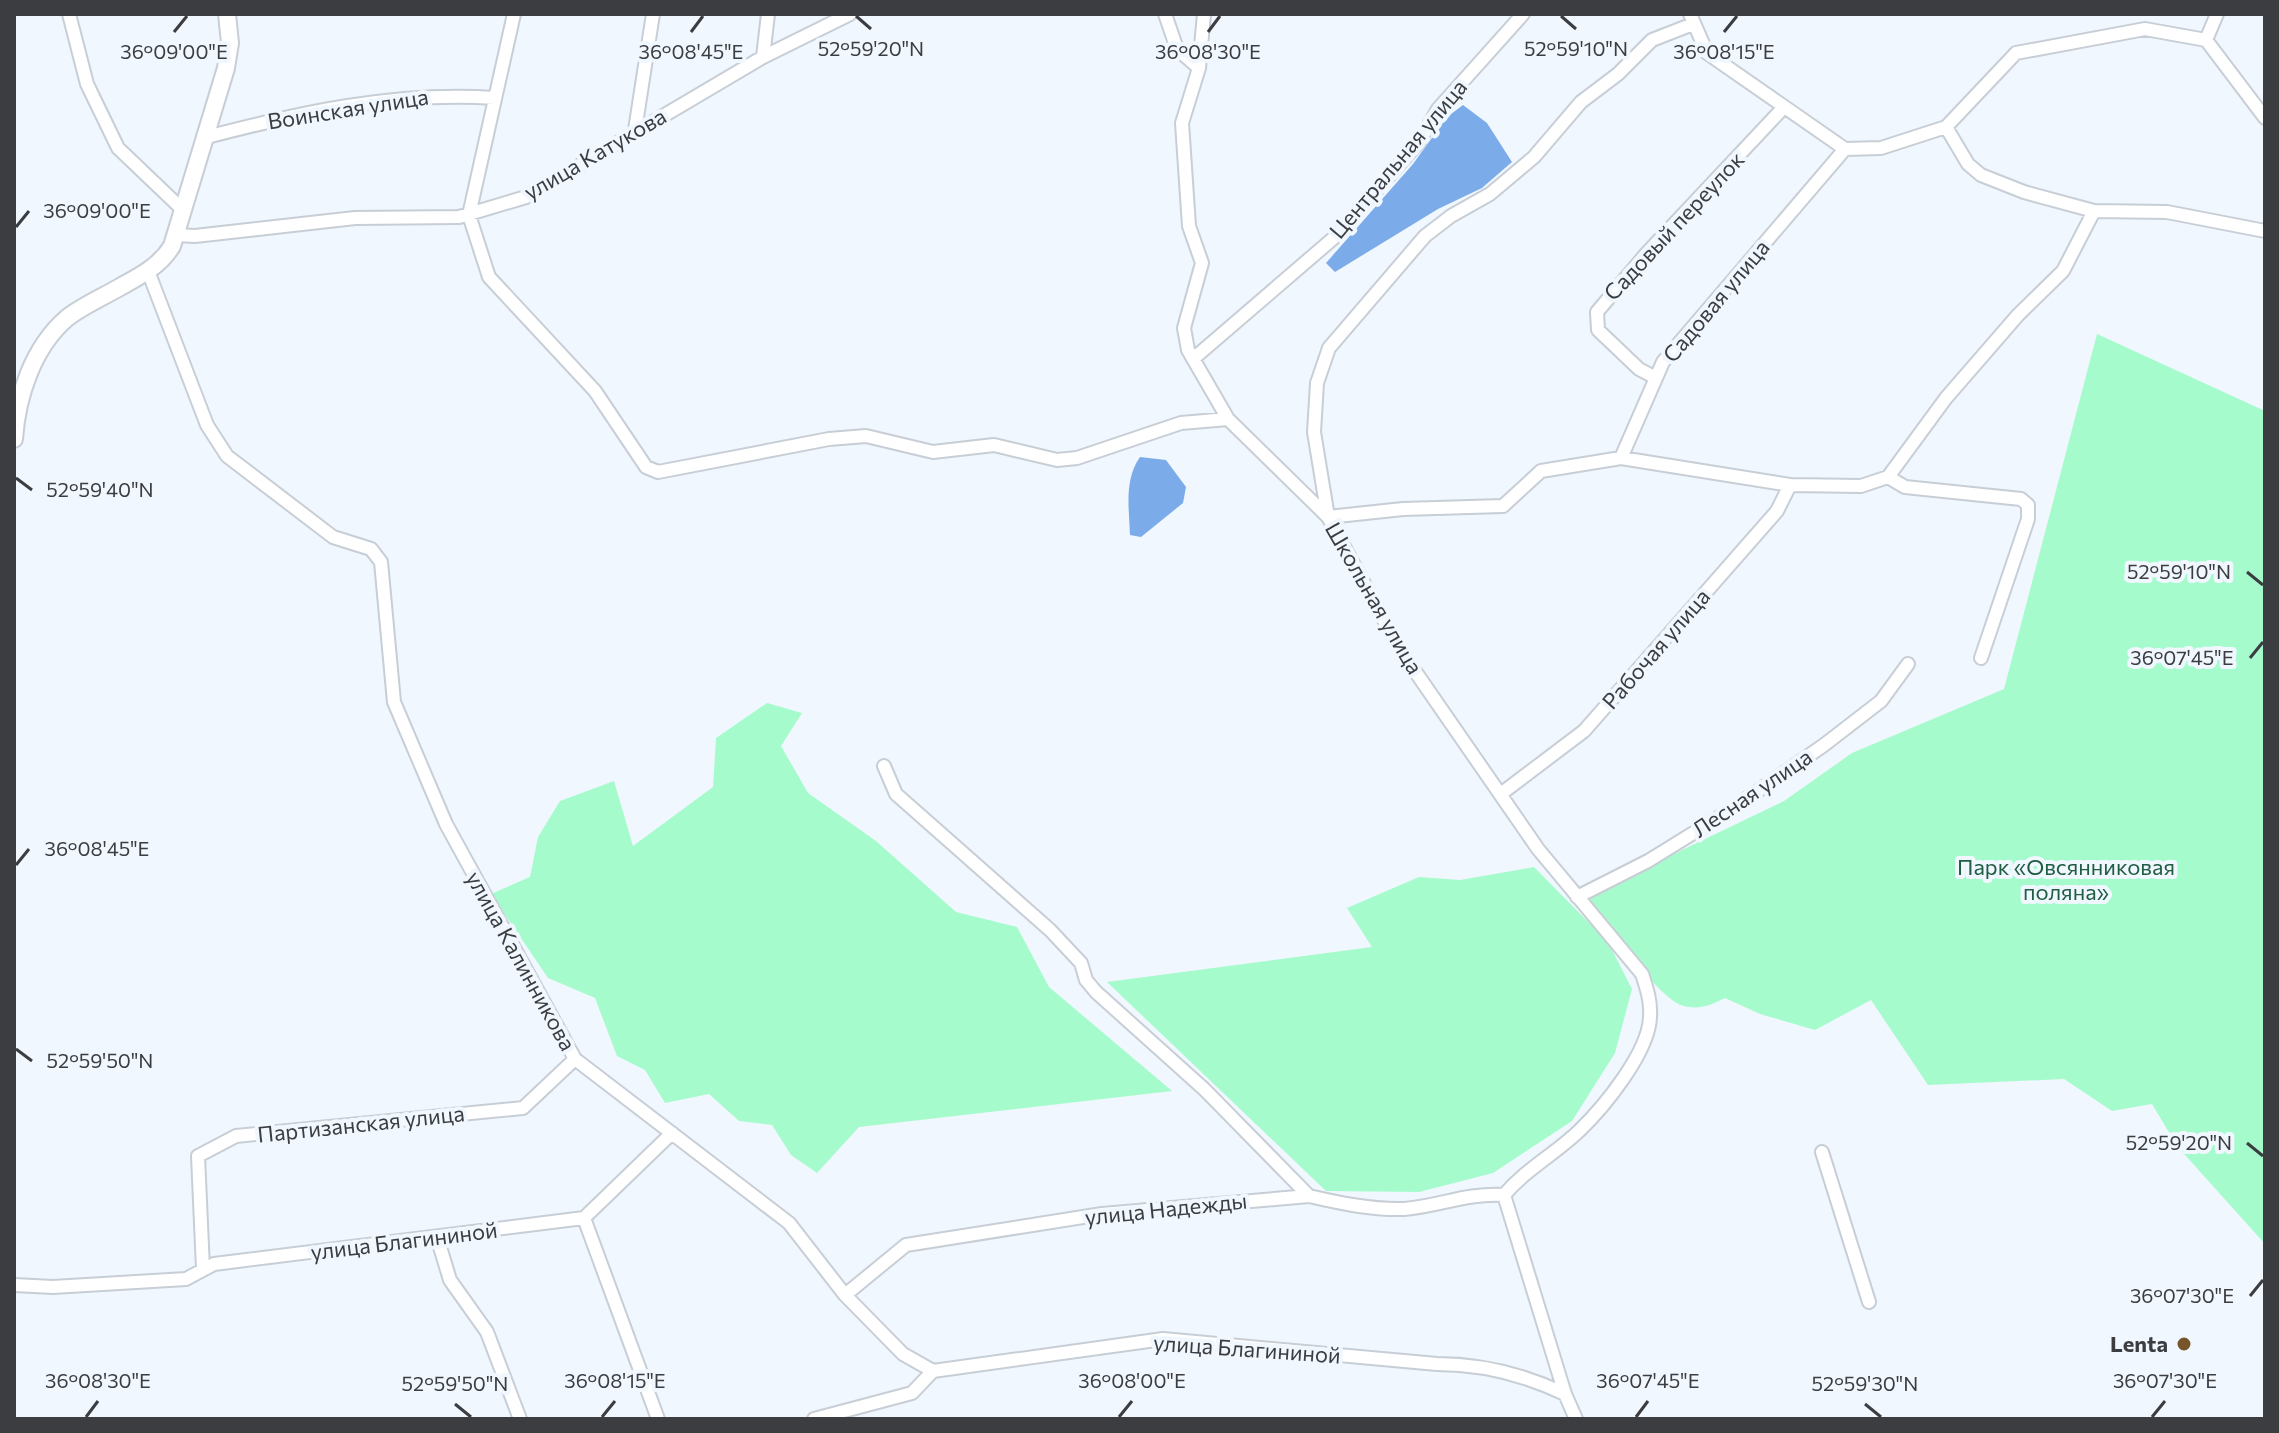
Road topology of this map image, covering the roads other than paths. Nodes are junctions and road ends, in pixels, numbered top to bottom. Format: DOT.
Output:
graph roads {
  1 [pos="69,14"];
  2 [pos="227,14"];
  3 [pos="514,14"];
  4 [pos="653,14"];
  5 [pos="768,14"];
  6 [pos="850,14"];
  7 [pos="1165,14"];
  8 [pos="1204,14"];
  9 [pos="1523,14"];
  10 [pos="2217,14"];
  11 [pos="1691,19"];
  12 [pos="2206,40"];
  13 [pos="763,57"];
  14 [pos="1199,68"];
  15 [pos="495,98"];
  16 [pos="1784,107"];
  17 [pos="2265,118"];
  18 [pos="1946,127"];
  19 [pos="635,130"];
  20 [pos="203,138"];
  21 [pos="1845,149"];
  22 [pos="184,211"];
  23 [pos="2094,211"];
  24 [pos="469,215"];
  25 [pos="2265,231"];
  26 [pos="177,235"];
  27 [pos="148,271"];
  28 [pos="1193,359"];
  29 [pos="1656,378"];
  30 [pos="1228,419"];
  31 [pos="14,439"];
  32 [pos="1621,458"];
  33 [pos="1888,477"];
  34 [pos="1790,485"];
  35 [pos="1328,517"];
  36 [pos="1981,658"];
  37 [pos="1908,664"];
  38 [pos="884,766"];
  39 [pos="1502,793"];
  40 [pos="1577,897"];
  41 [pos="575,1059"];
  42 [pos="672,1133"];
  43 [pos="1822,1152"];
  44 [pos="1504,1195"];
  45 [pos="1309,1196"];
  46 [pos="584,1218"];
  47 [pos="437,1237"];
  48 [pos="203,1269"];
  49 [pos="14,1285"];
  50 [pos="845,1295"];
  51 [pos="1869,1302"];
  52 [pos="933,1371"];
  53 [pos="1565,1394"];
  54 [pos="520,1419"];
  55 [pos="658,1419"];
  56 [pos="814,1419"];
  57 [pos="1576,1419"];
  1 -- 22 [label="street"];
  2 -- 20 [label="main road"];
  3 -- 15 [label="street"];
  4 -- 19 [label="street"];
  5 -- 13 [label="street"];
  6 -- 13 [label="street, улица Катукова"];
  7 -- 14 [label="street"];
  8 -- 14 [label="street"];
  9 -- 28 [label="street, Центральная улица"];
  10 -- 12 [label="street"];
  11 -- 16 [label="street"];
  11 -- 35 [label="street"];
  12 -- 17 [label="street"];
  12 -- 18 [label="street"];
  13 -- 19 [label="street, улица Катукова"];
  14 -- 28 [label="street"];
  15 -- 20 [label="street, Воинская улица"];
  15 -- 24 [label="street"];
  16 -- 21 [label="street"];
  16 -- 29 [label="street, Садовый переулок"];
  18 -- 21 [label="street"];
  18 -- 23 [label="street"];
  19 -- 24 [label="street, улица Катукова"];
  20 -- 22 [label="main road"];
  21 -- 29 [label="street, Садовая улица"];
  22 -- 26 [label="main road"];
  23 -- 25 [label="street"];
  23 -- 33 [label="street"];
  24 -- 26 [label="street, улица Катукова"];
  24 -- 30 [label="street"];
  26 -- 27 [label="main road"];
  27 -- 31 [label="main road"];
  27 -- 41 [label="street, улица Калинникова"];
  28 -- 30 [label="street, Школьная улица"];
  29 -- 32 [label="street, Садовая улица"];
  30 -- 35 [label="street, Школьная улица"];
  32 -- 34 [label="street"];
  32 -- 35 [label="street"];
  33 -- 34 [label="street"];
  33 -- 36 [label="street"];
  34 -- 39 [label="street, Рабочая улица"];
  35 -- 39 [label="street, Школьная улица"];
  37 -- 40 [label="street, Лесная улица"];
  38 -- 45 [label="street"];
  39 -- 40 [label="street, Школьная улица"];
  40 -- 44 [label="street, Школьная улица"];
  41 -- 42 [label="street, улица Калинникова"];
  41 -- 48 [label="street, Партизанская улица"];
  42 -- 46 [label="street"];
  42 -- 50 [label="street, улица Калинникова"];
  43 -- 51 [label="street"];
  44 -- 45 [label="street, улица Надежды"];
  44 -- 53 [label="street"];
  45 -- 50 [label="street, улица Надежды"];
  46 -- 47 [label="street, улица Благининой"];
  46 -- 55 [label="street"];
  47 -- 48 [label="street, улица Благининой"];
  47 -- 54 [label="street"];
  48 -- 49 [label="street, улица Благининой"];
  50 -- 52 [label="street, улица Калинникова"];
  52 -- 53 [label="street, улица Благининой"];
  52 -- 56 [label="street"];
  53 -- 57 [label="street"];
}
